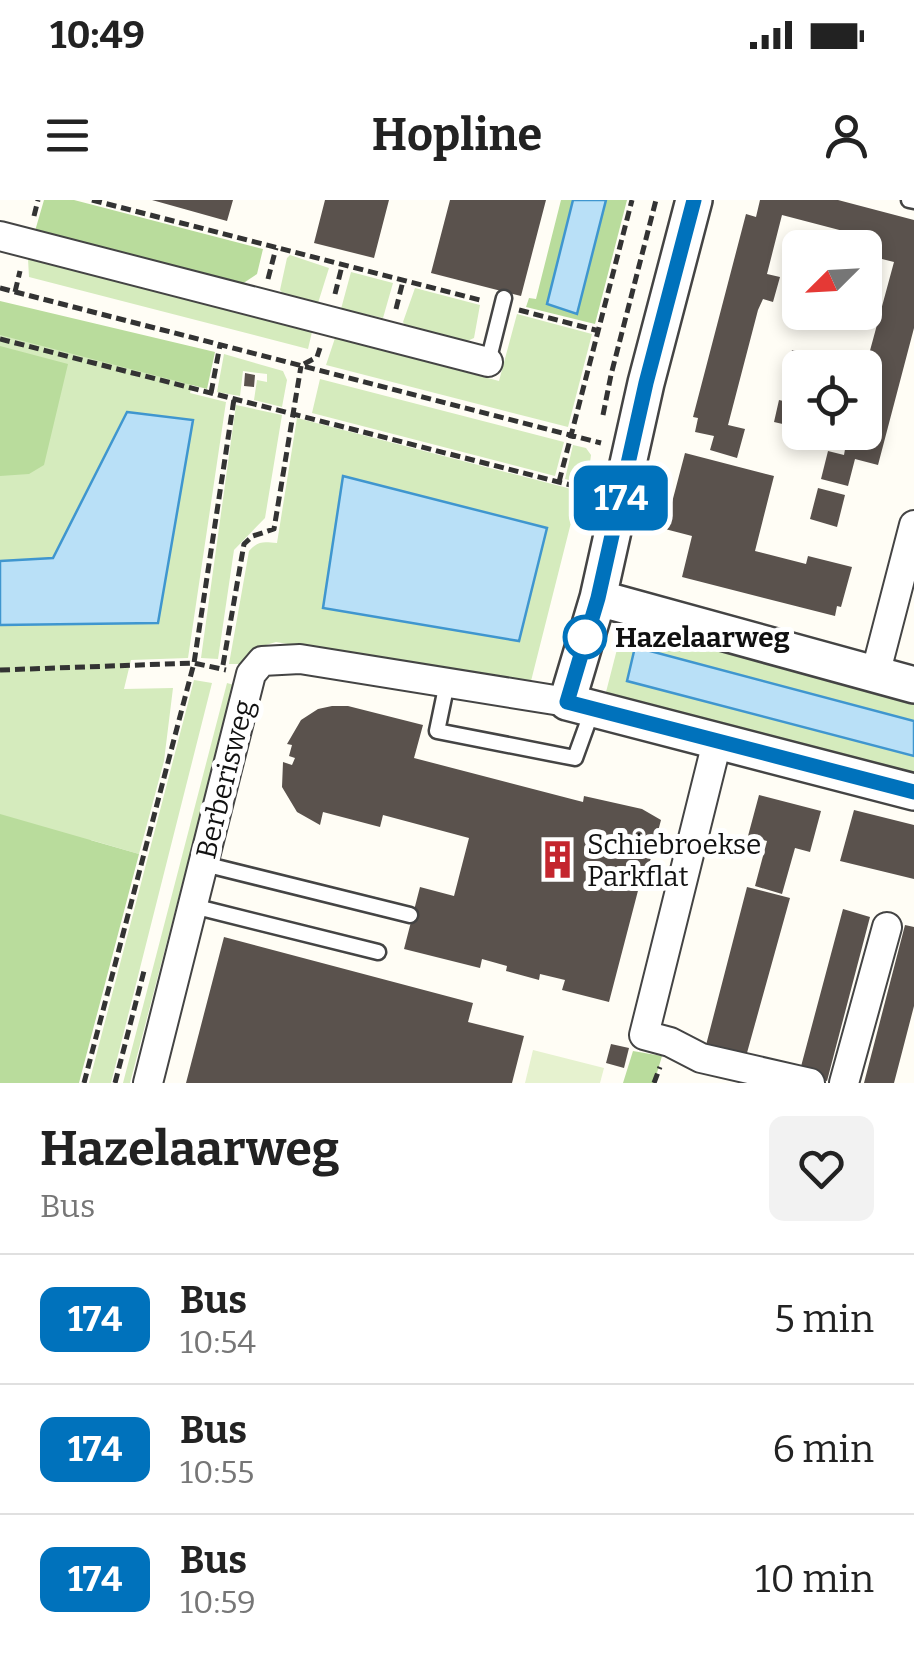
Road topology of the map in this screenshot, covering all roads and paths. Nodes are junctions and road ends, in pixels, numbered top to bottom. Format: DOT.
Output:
graph roads {
  1 [pos="92,200"];
  2 [pos="632,200"];
  3 [pos="694,200"];
  4 [pos="0,236"];
  5 [pos="0,288"];
  6 [pos="503,302"];
  7 [pos="598,330"];
  8 [pos="0,339"];
  9 [pos="220,346"];
  10 [pos="488,362"];
  11 [pos="302,366"];
  12 [pos="210,393"];
  13 [pos="234,399"];
  14 [pos="292,412"];
  15 [pos="571,436"];
  16 [pos="601,443"];
  17 [pos="558,482"];
  18 [pos="593,491"];
  19 [pos="914,525"];
  20 [pos="598,598"];
  21 [pos="194,663"];
  22 [pos="0,670"];
  23 [pos="875,675"];
  24 [pos="447,684"];
  25 [pos="914,685"];
  26 [pos="580,706"];
  27 [pos="717,742"];
  28 [pos="914,792"];
  29 [pos="204,864"];
  30 [pos="193,906"];
  31 [pos="410,915"];
  32 [pos="886,926"];
  33 [pos="378,952"];
  34 [pos="84,1083"];
  35 [pos="148,1083"];
  36 [pos="810,1083"];
  37 [pos="844,1083"];
  1 -- 6 [label="path"];
  2 -- 7 [label="path"];
  3 -- 20 [label="street"];
  4 -- 10 [label="street"];
  5 -- 9 [label="path"];
  6 -- 7 [label="path"];
  6 -- 10 [label="lane"];
  7 -- 15 [label="path"];
  8 -- 12 [label="path"];
  9 -- 11 [label="path"];
  9 -- 12 [label="path"];
  11 -- 14 [label="path"];
  11 -- 15 [label="path"];
  12 -- 13 [label="path"];
  13 -- 14 [label="path"];
  13 -- 21 [label="path"];
  14 -- 17 [label="path"];
  14 -- 21 [label="path"];
  15 -- 16 [label="path"];
  15 -- 17 [label="path"];
  17 -- 18 [label="path"];
  19 -- 23 [label="street"];
  20 -- 23 [label="street"];
  20 -- 26 [label="street"];
  21 -- 22 [label="path"];
  21 -- 34 [label="path"];
  23 -- 25 [label="street"];
  24 -- 26 [label="street, Berberisweg"];
  24 -- 26 [label="lane"];
  24 -- 29 [label="street, Berberisweg"];
  26 -- 27 [label="street"];
  27 -- 28 [label="street"];
  27 -- 36 [label="street"];
  29 -- 30 [label="street, Berberisweg"];
  29 -- 31 [label="lane"];
  30 -- 33 [label="lane"];
  30 -- 35 [label="street, Berberisweg"];
  32 -- 37 [label="street"];
}
